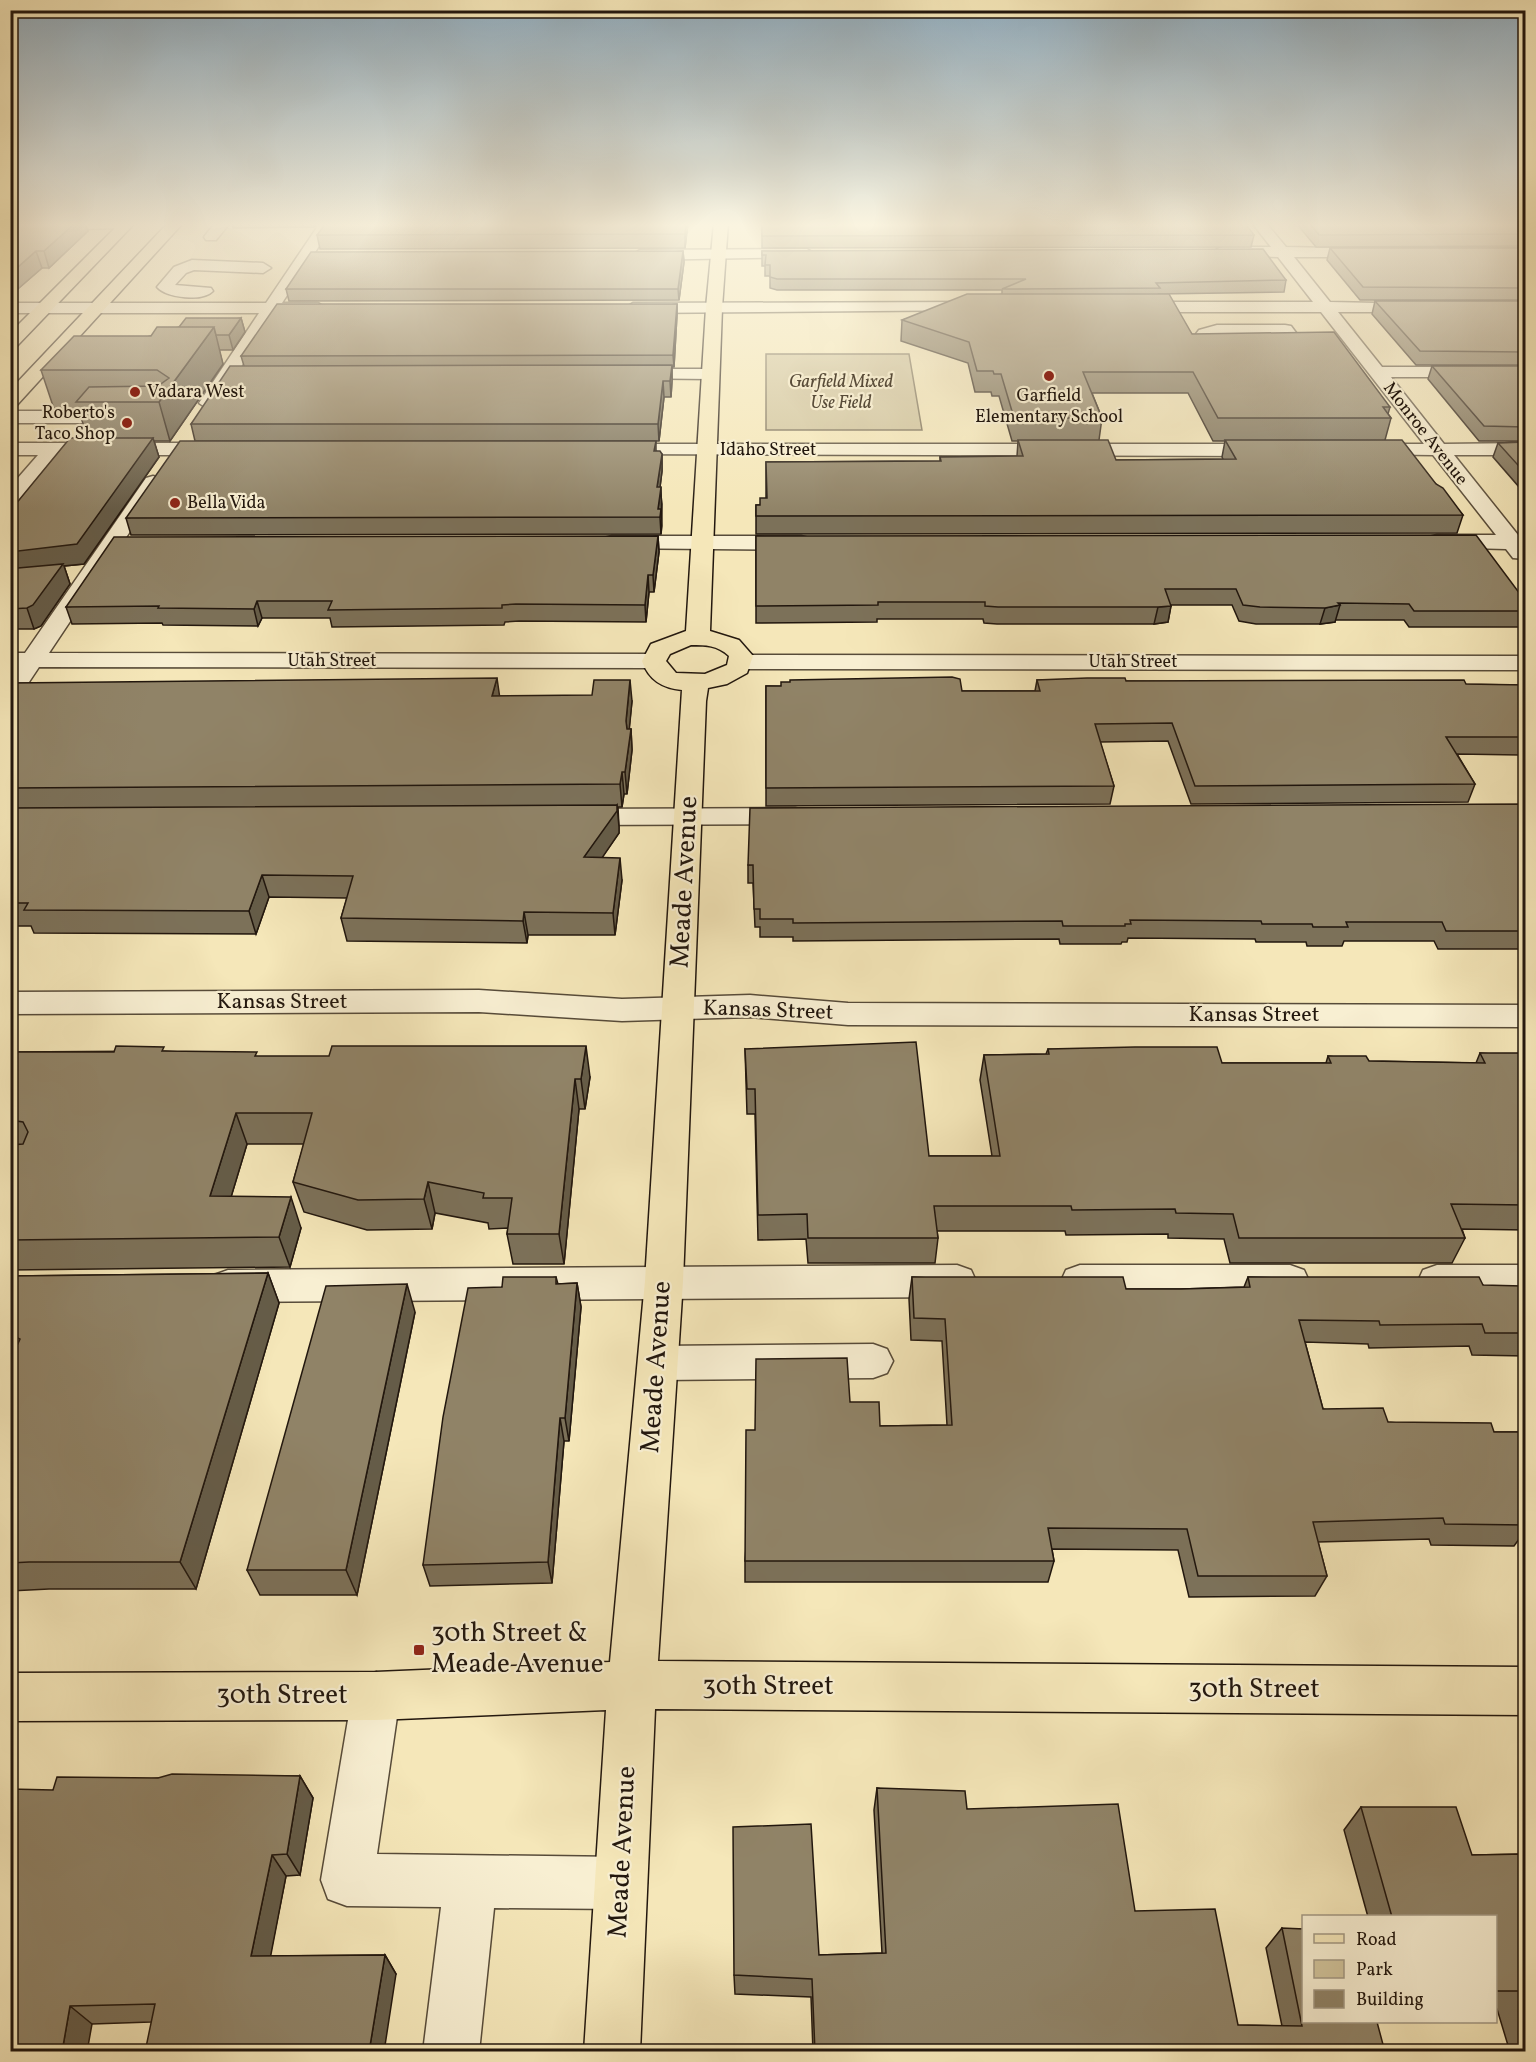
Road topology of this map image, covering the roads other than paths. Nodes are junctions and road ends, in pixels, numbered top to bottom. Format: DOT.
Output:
graph roads {
  1 [pos="32,319"];
  2 [pos="85,319"];
  3 [pos="181,319"];
  4 [pos="263,319"];
  5 [pos="713,319"];
  6 [pos="1336,319"];
  7 [pos="170,325"];
  8 [pos="10,343"];
  9 [pos="1297,346"];
  10 [pos="1357,346"];
  11 [pos="49,358"];
  12 [pos="78,358"];
  13 [pos="230,363"];
  14 [pos="1377,372"];
  15 [pos="1526,372"];
  16 [pos="610,374"];
  17 [pos="710,374"];
  18 [pos="252,375"];
  19 [pos="10,401"];
  20 [pos="200,416"];
  21 [pos="10,417"];
  22 [pos="145,417"];
  23 [pos="53,432"];
  24 [pos="188,432"];
  25 [pos="156,433"];
  26 [pos="176,448"];
  27 [pos="18,449"];
  28 [pos="235,449"];
  29 [pos="1526,449"];
  30 [pos="592,450"];
  31 [pos="706,450"];
  32 [pos="1289,450"];
  33 [pos="1348,450"];
  34 [pos="1438,450"];
  35 [pos="10,501"];
  36 [pos="1419,542"];
  37 [pos="1519,542"];
  38 [pos="593,543"];
  39 [pos="702,543"];
  40 [pos="827,543"];
  41 [pos="110,544"];
  42 [pos="134,544"];
  43 [pos="1526,559"];
  44 [pos="92,572"];
  45 [pos="60,575"];
  46 [pos="698,638"];
  47 [pos="21,660"];
  48 [pos="654,660"];
  49 [pos="741,662"];
  50 [pos="1526,663"];
  51 [pos="696,683"];
  52 [pos="10,692"];
  53 [pos="823,816"];
  54 [pos="689,817"];
  55 [pos="544,818"];
  56 [pos="10,1003"];
  57 [pos="680,1009"];
  58 [pos="1526,1016"];
  59 [pos="664,1281"];
  60 [pos="992,1281"];
  61 [pos="1040,1281"];
  62 [pos="1324,1281"];
  63 [pos="1407,1281"];
  64 [pos="1526,1281"];
  65 [pos="189,1286"];
  66 [pos="873,1360"];
  67 [pos="659,1364"];
  68 [pos="632,1685"];
  69 [pos="1526,1691"];
  70 [pos="376,1696"];
  71 [pos="10,1697"];
  72 [pos="471,1880"];
  73 [pos="621,1883"];
  74 [pos="451,2052"];
  75 [pos="612,2052"];
  1 -- 8 [label="main road"];
  2 -- 11 [label="main road"];
  3 -- 7 [label="street"];
  4 -- 13 [label="street"];
  5 -- 17 [label="main road"];
  6 -- 10 [label="street, Monroe Avenue"];
  9 -- 10 [label="street"];
  10 -- 14 [label="street, Monroe Avenue"];
  11 -- 12 [label="street"];
  11 -- 19 [label="main road"];
  13 -- 18 [label="street"];
  13 -- 20 [label="street"];
  14 -- 15 [label="street"];
  14 -- 34 [label="street, Monroe Avenue"];
  16 -- 17 [label="street"];
  17 -- 31 [label="main road"];
  21 -- 23 [label="street"];
  22 -- 23 [label="street"];
  23 -- 25 [label="street"];
  23 -- 26 [label="street"];
  23 -- 27 [label="street"];
  23 -- 35 [label="street"];
  24 -- 26 [label="street"];
  26 -- 28 [label="street"];
  26 -- 41 [label="street"];
  29 -- 34 [label="street"];
  30 -- 31 [label="street, Idaho Street"];
  31 -- 32 [label="street, Idaho Street"];
  31 -- 39 [label="main road"];
  33 -- 34 [label="street"];
  34 -- 37 [label="street, Monroe Avenue"];
  36 -- 37 [label="street"];
  37 -- 43 [label="street, Monroe Avenue"];
  38 -- 39 [label="street"];
  39 -- 40 [label="street"];
  39 -- 46 [label="main road"];
  41 -- 42 [label="street"];
  41 -- 44 [label="street"];
  44 -- 45 [label="street"];
  44 -- 47 [label="street"];
  46 -- 48 [label="main road"];
  46 -- 49 [label="main road"];
  47 -- 48 [label="street, Utah Street"];
  47 -- 52 [label="street"];
  48 -- 51 [label="main road"];
  49 -- 50 [label="street, Utah Street"];
  49 -- 51 [label="main road"];
  51 -- 54 [label="main road, Meade Avenue"];
  53 -- 54 [label="street"];
  54 -- 55 [label="street"];
  54 -- 57 [label="main road, Meade Avenue"];
  56 -- 57 [label="street, Kansas Street"];
  57 -- 58 [label="street, Kansas Street"];
  57 -- 59 [label="main road, Meade Avenue"];
  59 -- 60 [label="street"];
  59 -- 65 [label="street"];
  59 -- 67 [label="main road, Meade Avenue"];
  61 -- 62 [label="street"];
  63 -- 64 [label="street"];
  66 -- 67 [label="street"];
  67 -- 68 [label="main road, Meade Avenue"];
  68 -- 69 [label="main road, 30th Street"];
  68 -- 70 [label="main road, 30th Street"];
  68 -- 73 [label="main road, Meade Avenue"];
  70 -- 71 [label="main road, 30th Street"];
  70 -- 72 [label="street"];
  72 -- 73 [label="street"];
  72 -- 74 [label="street"];
  73 -- 75 [label="main road, Meade Avenue"];
}
